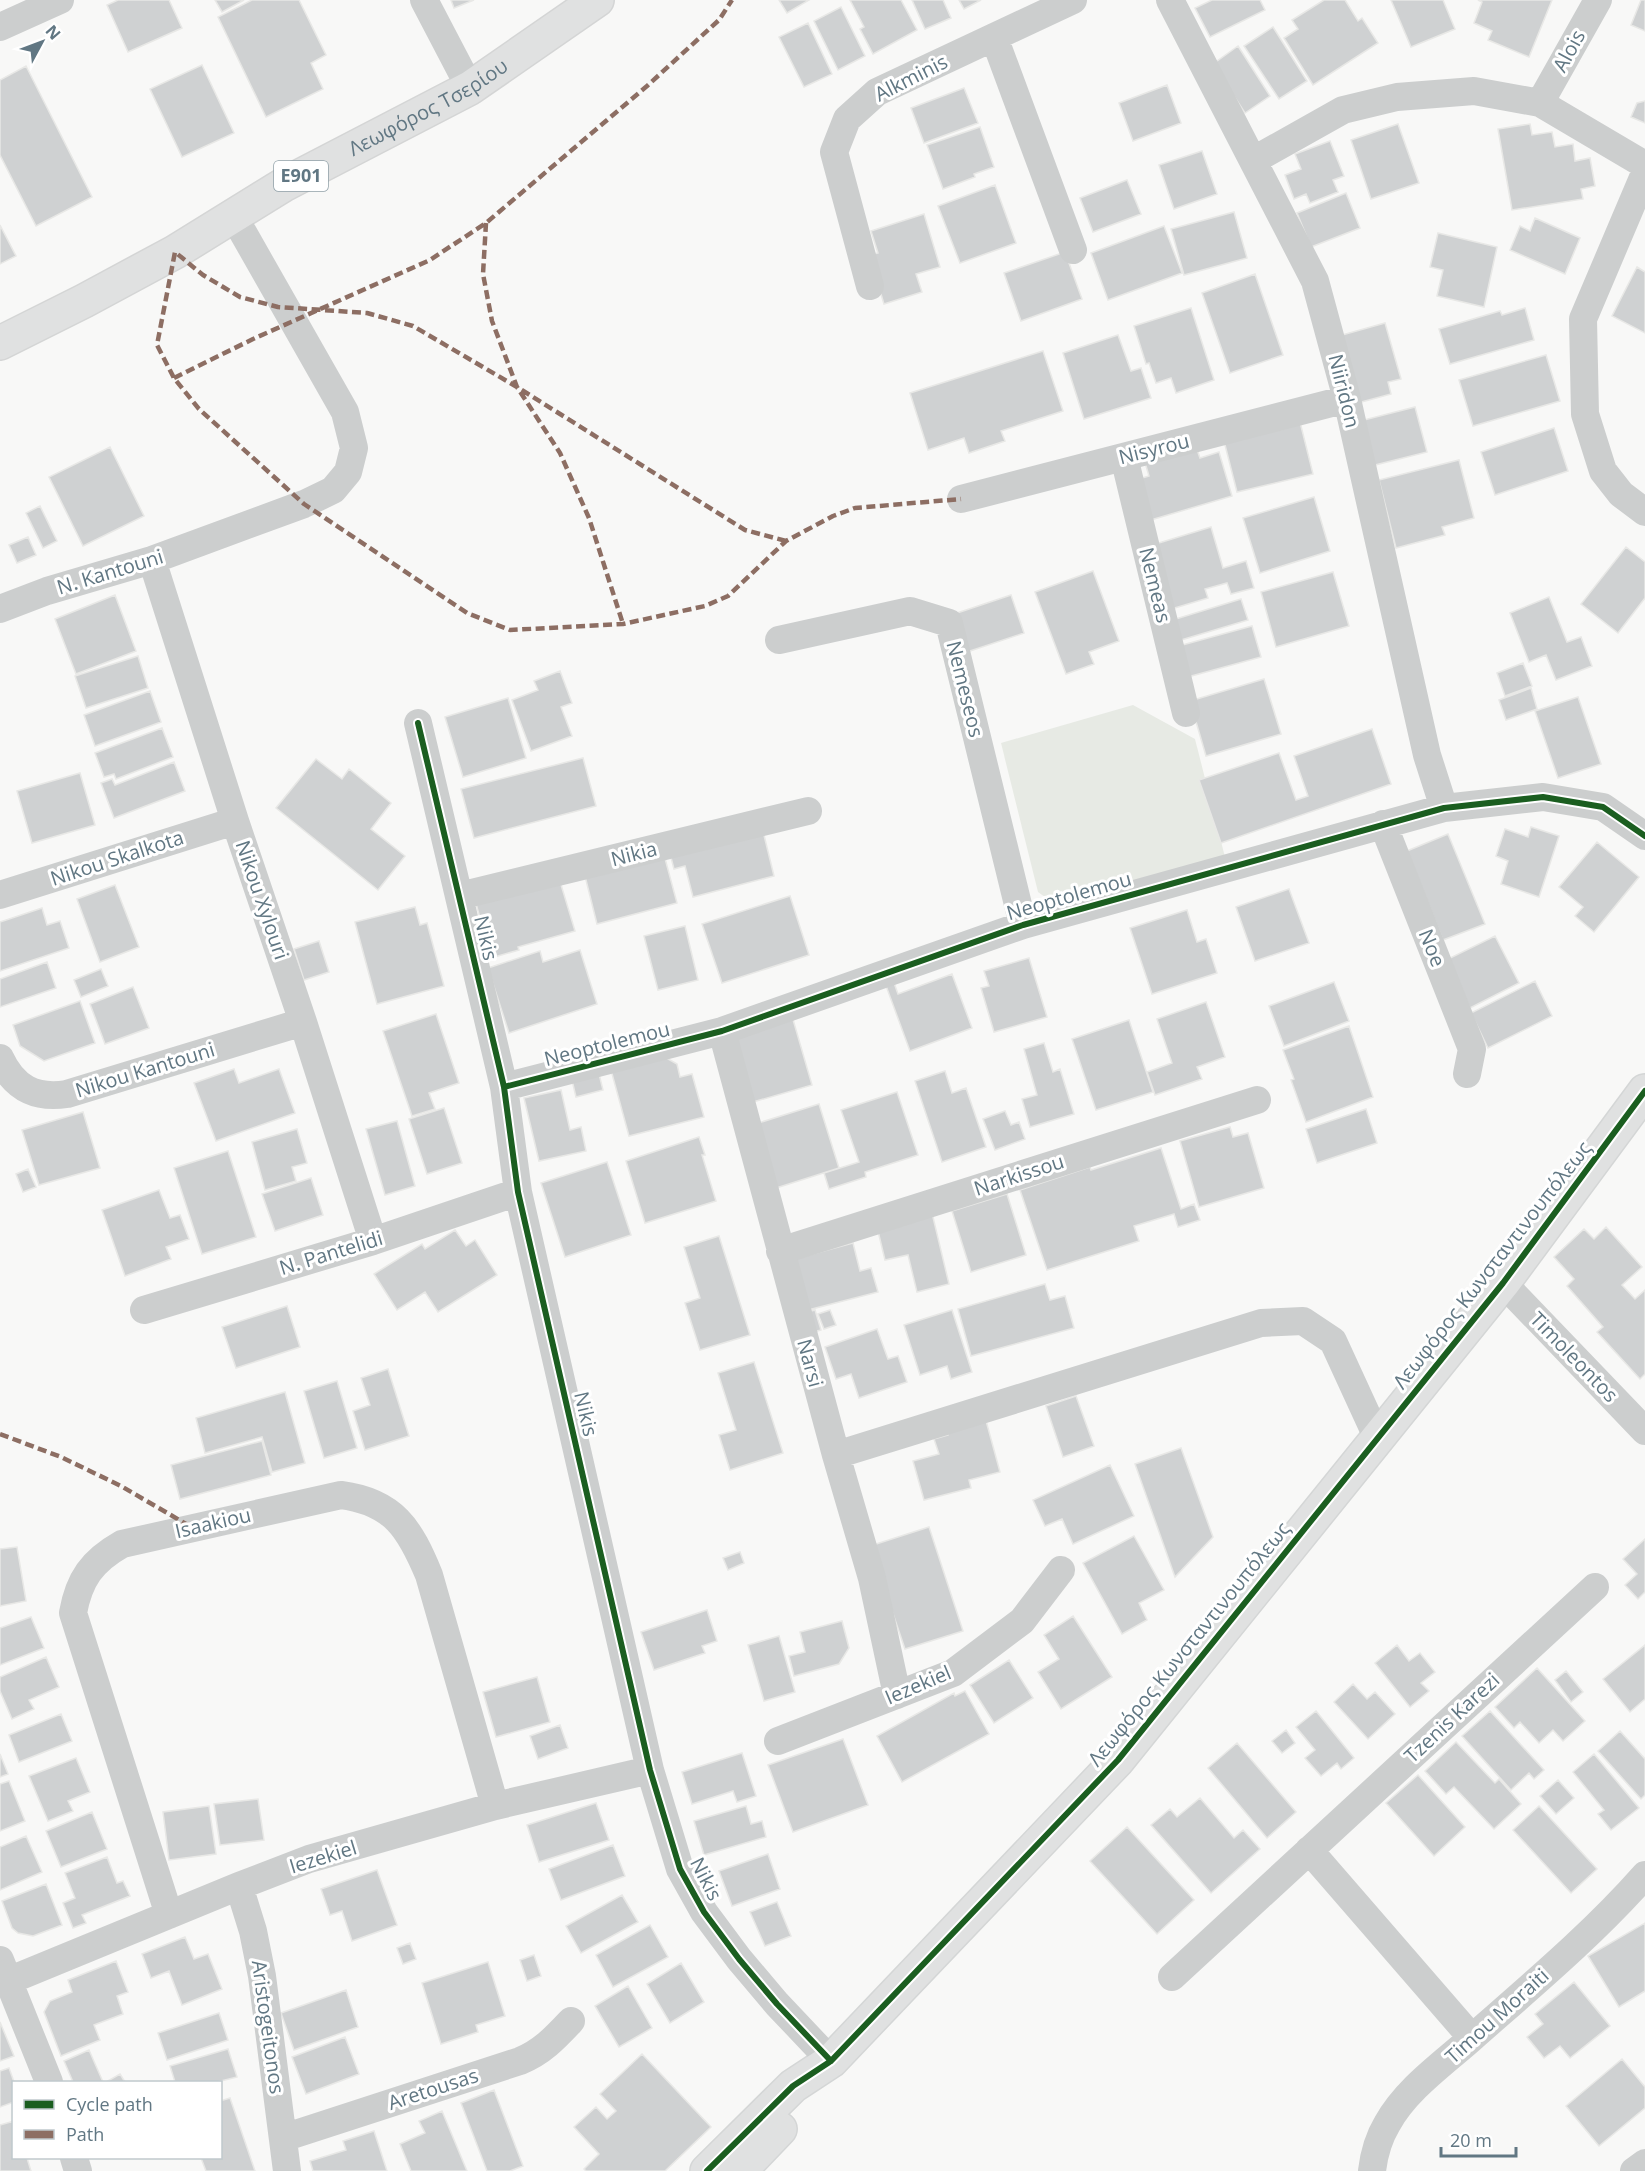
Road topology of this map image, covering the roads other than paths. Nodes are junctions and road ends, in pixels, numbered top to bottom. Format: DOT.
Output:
graph roads {
  1 [pos="60,0"];
  2 [pos="424,0"];
  3 [pos="597,0"];
  4 [pos="1073,0"];
  5 [pos="1170,0"];
  6 [pos="1598,0"];
  7 [pos="0,27"];
  8 [pos="994,37"];
  9 [pos="470,88"];
  10 [pos="1540,103"];
  11 [pos="1254,160"];
  12 [pos="1645,165"];
  13 [pos="1645,173"];
  14 [pos="232,215"];
  15 [pos="1073,250"];
  16 [pos="870,286"];
  17 [pos="0,343"];
  18 [pos="1347,399"];
  19 [pos="1124,457"];
  20 [pos="961,499"];
  21 [pos="1645,512"];
  22 [pos="152,560"];
  23 [pos="0,609"];
  24 [pos="779,640"];
  25 [pos="1186,713"];
  26 [pos="418,723"];
  27 [pos="1444,808"];
  28 [pos="808,811"];
  29 [pos="235,820"];
  30 [pos="1383,824"];
  31 [pos="1645,836"];
  32 [pos="0,895"];
  33 [pos="459,896"];
  34 [pos="1023,925"];
  35 [pos="303,1022"];
  36 [pos="722,1031"];
  37 [pos="0,1058"];
  38 [pos="1467,1074"];
  39 [pos="504,1087"];
  40 [pos="1645,1091"];
  41 [pos="1257,1100"];
  42 [pos="518,1192"];
  43 [pos="373,1241"];
  44 [pos="780,1251"];
  45 [pos="1503,1283"];
  46 [pos="144,1310"];
  47 [pos="1645,1431"];
  48 [pos="1378,1439"];
  49 [pos="836,1455"];
  50 [pos="1062,1570"];
  51 [pos="1595,1587"];
  52 [pos="897,1695"];
  53 [pos="778,1740"];
  54 [pos="650,1770"];
  55 [pos="495,1806"];
  56 [pos="1309,1850"];
  57 [pos="1645,1875"];
  58 [pos="239,1886"];
  59 [pos="169,1915"];
  60 [pos="4,1971"];
  61 [pos="1172,1977"];
  62 [pos="571,2021"];
  63 [pos="1472,2038"];
  64 [pos="831,2061"];
  65 [pos="49,2081"];
  66 [pos="283,2138"];
  67 [pos="1645,2163"];
  68 [pos="287,2171"];
  69 [pos="707,2171"];
  70 [pos="740,2171"];
  71 [pos="1371,2171"];
  72 [pos="1634,2171"];
  1 -- 7 [label="street"];
  2 -- 9 [label="street"];
  3 -- 9 [label="street, Λεωφόρος Τσερίου / E901"];
  4 -- 8 [label="street, Alkminis"];
  5 -- 11 [label="street, Niiridon"];
  6 -- 10 [label="street, Alois"];
  8 -- 15 [label="street"];
  8 -- 16 [label="street, Alkminis"];
  9 -- 14 [label="street, Λεωφόρος Τσερίου / E901"];
  10 -- 11 [label="street"];
  10 -- 12 [label="street"];
  11 -- 18 [label="street, Niiridon"];
  13 -- 21 [label="street"];
  14 -- 17 [label="street, Λεωφόρος Τσερίου / E901"];
  14 -- 22 [label="street, N. Kantouni"];
  18 -- 19 [label="street, Nisyrou"];
  18 -- 27 [label="street, Niiridon"];
  19 -- 20 [label="street, Nisyrou"];
  19 -- 25 [label="street, Nemeas"];
  22 -- 23 [label="street, N. Kantouni"];
  22 -- 29 [label="street, Nikou Xylouri"];
  24 -- 34 [label="street, Nemeseos"];
  26 -- 33 [label="street, Nikis"];
  27 -- 30 [label="street, Neoptolemou"];
  27 -- 31 [label="street, Neoptolemou"];
  28 -- 33 [label="street, Nikia"];
  29 -- 32 [label="street, Nikou Skalkota"];
  29 -- 35 [label="street, Nikou Xylouri"];
  30 -- 34 [label="street, Neoptolemou"];
  30 -- 38 [label="street, Noe"];
  33 -- 39 [label="street, Nikis"];
  34 -- 36 [label="street, Neoptolemou"];
  35 -- 37 [label="street, Nikou Kantouni"];
  35 -- 43 [label="street, Nikou Xylouri"];
  36 -- 39 [label="street, Neoptolemou"];
  36 -- 44 [label="street, Narsi"];
  39 -- 42 [label="street, Nikis"];
  40 -- 45 [label="street, Λεωφόρος Κωνσταντινουπόλεως"];
  41 -- 44 [label="street, Narkissou"];
  42 -- 43 [label="street, N. Pantelidi"];
  42 -- 54 [label="street, Nikis"];
  43 -- 46 [label="street, N. Pantelidi"];
  44 -- 49 [label="street, Narsi"];
  45 -- 47 [label="street, Timoleontos"];
  45 -- 48 [label="street, Λεωφόρος Κωνσταντινουπόλεως"];
  48 -- 49 [label="street"];
  48 -- 64 [label="street, Λεωφόρος Κωνσταντινουπόλεως"];
  49 -- 52 [label="street, Narsi"];
  50 -- 52 [label="street, Iezekiel"];
  51 -- 56 [label="street, Tzenis Karezi"];
  52 -- 53 [label="street, Iezekiel"];
  54 -- 55 [label="street, Iezekiel"];
  54 -- 64 [label="street, Nikis"];
  55 -- 58 [label="street, Iezekiel"];
  55 -- 59 [label="street, Isaakiou"];
  56 -- 61 [label="street, Tzenis Karezi"];
  56 -- 63 [label="street"];
  57 -- 63 [label="street, Timou Moraiti"];
  58 -- 59 [label="street, Iezekiel"];
  58 -- 66 [label="street, Aristogeitonos"];
  59 -- 60 [label="street, Iezekiel"];
  60 -- 65 [label="street"];
  62 -- 66 [label="street, Aretousas"];
  63 -- 71 [label="street, Timou Moraiti"];
  64 -- 69 [label="street, Λεωφόρος Κωνσταντινουπόλεως"];
  64 -- 70 [label="street, Λεωφόρος Κωνσταντινουπόλεως"];
  66 -- 68 [label="street, Aristogeitonos"];
  67 -- 72 [label="street"];
}
